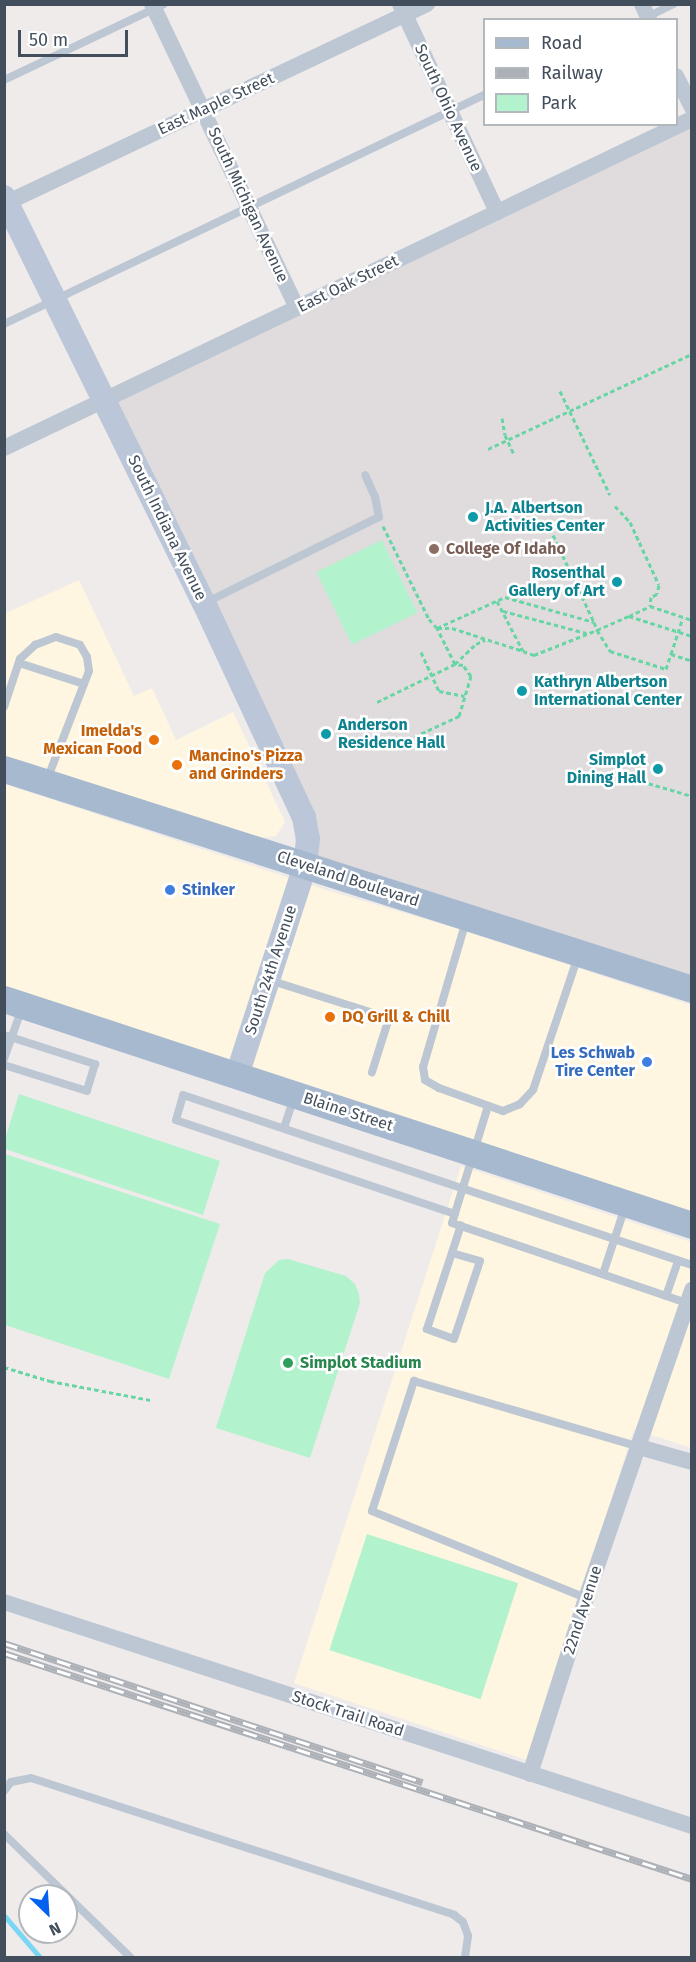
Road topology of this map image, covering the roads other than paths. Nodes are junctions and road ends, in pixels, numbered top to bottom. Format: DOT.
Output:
graph roads {
  1 [pos="427,4"];
  2 [pos="674,4"];
  3 [pos="157,6"];
  4 [pos="402,10"];
  5 [pos="645,15"];
  6 [pos="4,80"];
  7 [pos="678,80"];
  8 [pos="483,95"];
  9 [pos="692,108"];
  10 [pos="204,110"];
  11 [pos="450,111"];
  12 [pos="692,119"];
  13 [pos="677,126"];
  14 [pos="678,126"];
  15 [pos="5,201"];
  16 [pos="249,208"];
  17 [pos="497,212"];
  18 [pos="55,300"];
  19 [pos="297,308"];
  20 [pos="4,324"];
  21 [pos="104,400"];
  22 [pos="4,448"];
  23 [pos="365,475"];
  24 [pos="204,603"];
  25 [pos="19,663"];
  26 [pos="84,684"];
  27 [pos="4,707"];
  28 [pos="4,769"];
  29 [pos="47,782"];
  30 [pos="305,866"];
  31 [pos="467,917"];
  32 [pos="579,953"];
  33 [pos="268,979"];
  34 [pos="692,989"];
  35 [pos="14,1002"];
  36 [pos="8,1036"];
  37 [pos="4,1059"];
  38 [pos="4,1065"];
  39 [pos="372,1072"];
  40 [pos="237,1076"];
  41 [pos="296,1095"];
  42 [pos="488,1106"];
  43 [pos="284,1128"];
  44 [pos="473,1153"];
  45 [pos="463,1188"];
  46 [pos="626,1204"];
  47 [pos="455,1214"];
  48 [pos="692,1225"];
  49 [pos="461,1226"];
  50 [pos="614,1239"];
  51 [pos="452,1253"];
  52 [pos="678,1261"];
  53 [pos="692,1265"];
  54 [pos="603,1274"];
  55 [pos="666,1296"];
  56 [pos="689,1297"];
  57 [pos="639,1446"];
  58 [pos="692,1462"];
  59 [pos="586,1598"];
  60 [pos="4,1602"];
  61 [pos="530,1774"];
  62 [pos="4,1791"];
  63 [pos="692,1826"];
  64 [pos="4,1834"];
  65 [pos="131,1958"];
  66 [pos="465,1958"];
  1 -- 4 [label="street, East Maple Street"];
  2 -- 5 [label="lane"];
  3 -- 6 [label="lane"];
  3 -- 10 [label="street, South Michigan Avenue"];
  4 -- 10 [label="street, East Maple Street"];
  4 -- 11 [label="street, South Ohio Avenue"];
  7 -- 9 [label="street"];
  8 -- 11 [label="lane"];
  10 -- 15 [label="street, East Maple Street"];
  10 -- 16 [label="street, South Michigan Avenue"];
  11 -- 16 [label="lane"];
  11 -- 17 [label="street, South Ohio Avenue"];
  12 -- 14 [label="street, East Oak Street"];
  13 -- 17 [label="street, East Oak Street"];
  15 -- 18 [label="main road, South Indiana Avenue"];
  16 -- 18 [label="lane"];
  16 -- 19 [label="street, South Michigan Avenue"];
  17 -- 19 [label="street, East Oak Street"];
  18 -- 20 [label="lane"];
  18 -- 21 [label="main road, South Indiana Avenue"];
  19 -- 21 [label="street, East Oak Street"];
  21 -- 22 [label="street, East Oak Street"];
  21 -- 24 [label="main road, South Indiana Avenue"];
  23 -- 24 [label="lane"];
  24 -- 30 [label="main road, South Indiana Avenue"];
  25 -- 26 [label="lane"];
  25 -- 26 [label="lane"];
  25 -- 27 [label="lane"];
  26 -- 29 [label="lane"];
  28 -- 29 [label="main road, Cleveland Boulevard"];
  29 -- 30 [label="main road, Cleveland Boulevard"];
  30 -- 31 [label="main road, Cleveland Boulevard"];
  30 -- 33 [label="main road, South 24th Avenue"];
  31 -- 32 [label="main road, Cleveland Boulevard"];
  31 -- 42 [label="lane"];
  32 -- 34 [label="main road, Cleveland Boulevard"];
  32 -- 42 [label="lane"];
  33 -- 39 [label="lane"];
  33 -- 40 [label="main road, South 24th Avenue"];
  35 -- 36 [label="lane"];
  35 -- 40 [label="main road, Blaine Street"];
  36 -- 37 [label="lane"];
  36 -- 38 [label="lane"];
  40 -- 41 [label="main road, Blaine Street"];
  41 -- 43 [label="lane"];
  41 -- 44 [label="main road, Blaine Street"];
  42 -- 44 [label="lane"];
  43 -- 45 [label="lane"];
  43 -- 47 [label="lane"];
  44 -- 45 [label="lane"];
  44 -- 46 [label="main road, Blaine Street"];
  45 -- 47 [label="lane"];
  45 -- 50 [label="lane"];
  46 -- 48 [label="main road, Blaine Street"];
  46 -- 50 [label="lane"];
  47 -- 49 [label="lane"];
  49 -- 51 [label="lane"];
  49 -- 54 [label="lane"];
  50 -- 52 [label="lane"];
  50 -- 54 [label="lane"];
  51 -- 51 [label="lane"];
  52 -- 53 [label="lane"];
  52 -- 55 [label="lane"];
  54 -- 55 [label="lane"];
  55 -- 56 [label="lane"];
  56 -- 57 [label="street, 22nd Avenue"];
  57 -- 58 [label="street"];
  57 -- 59 [label="street, 22nd Avenue"];
  57 -- 59 [label="lane"];
  59 -- 61 [label="street, 22nd Avenue"];
  60 -- 61 [label="street, Stock Trail Road"];
  61 -- 63 [label="street, Stock Trail Road"];
  62 -- 66 [label="lane"];
  64 -- 65 [label="lane"];
}
